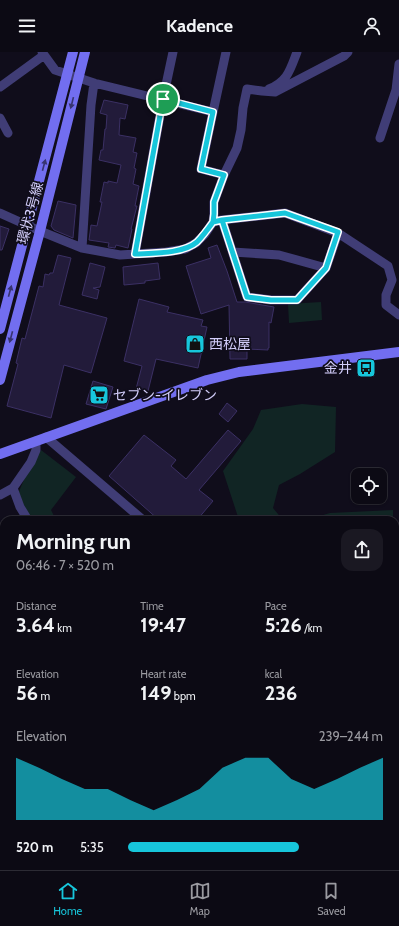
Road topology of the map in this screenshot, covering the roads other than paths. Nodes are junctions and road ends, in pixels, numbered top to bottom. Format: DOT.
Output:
graph roads {
  1 [pos="73,52"];
  2 [pos="85,52"];
  3 [pos="173,52"];
  4 [pos="226,52"];
  5 [pos="297,52"];
  6 [pos="348,52"];
  7 [pos="43,54"];
  8 [pos="399,64"];
  9 [pos="68,74"];
  10 [pos="79,78"];
  11 [pos="94,83"];
  12 [pos="0,87"];
  13 [pos="262,91"];
  14 [pos="163,99"];
  15 [pos="213,112"];
  16 [pos="0,118"];
  17 [pos="8,133"];
  18 [pos="380,138"];
  19 [pos="224,175"];
  20 [pos="0,213"];
  21 [pos="222,220"];
  22 [pos="213,222"];
  23 [pos="28,226"];
  24 [pos="40,231"];
  25 [pos="338,232"];
  26 [pos="82,248"];
  27 [pos="233,252"];
  28 [pos="135,254"];
  29 [pos="326,268"];
  30 [pos="399,315"];
  31 [pos="0,329"];
  32 [pos="399,352"];
  33 [pos="0,380"];
  34 [pos="41,439"];
  35 [pos="0,454"];
  36 [pos="13,488"];
  37 [pos="0,495"];
  38 [pos="26,516"];
  39 [pos="138,516"];
  1 -- 9 [label="street, 環状3号線"];
  2 -- 10 [label="street, 環状3号線"];
  3 -- 14 [label="street"];
  4 -- 15 [label="street"];
  5 -- 13 [label="street"];
  6 -- 13 [label="street"];
  7 -- 9 [label="street"];
  7 -- 12 [label="street"];
  8 -- 18 [label="street"];
  9 -- 10 [label="street"];
  23 -- 9 [label="street, 環状3号線, one-way"];
  10 -- 11 [label="street"];
  10 -- 24 [label="street, 環状3号線, one-way"];
  11 -- 14 [label="street"];
  11 -- 26 [label="street"];
  13 -- 19 [label="street"];
  14 -- 15 [label="street"];
  14 -- 28 [label="street"];
  15 -- 19 [label="street"];
  16 -- 17 [label="street"];
  19 -- 22 [label="street"];
  20 -- 23 [label="street"];
  21 -- 22 [label="street"];
  21 -- 25 [label="street"];
  21 -- 27 [label="street"];
  22 -- 28 [label="street"];
  23 -- 24 [label="street"];
  31 -- 23 [label="street, 環状3号線, one-way"];
  24 -- 26 [label="street"];
  24 -- 33 [label="street, 環状3号線, one-way"];
  25 -- 29 [label="street"];
  25 -- 30 [label="street"];
  26 -- 28 [label="street"];
  27 -- 29 [label="street"];
  27 -- 29 [label="street"];
  32 -- 34 [label="street"];
  34 -- 35 [label="street"];
  34 -- 36 [label="street"];
  34 -- 39 [label="street"];
  36 -- 37 [label="street"];
  36 -- 38 [label="street"];
}
